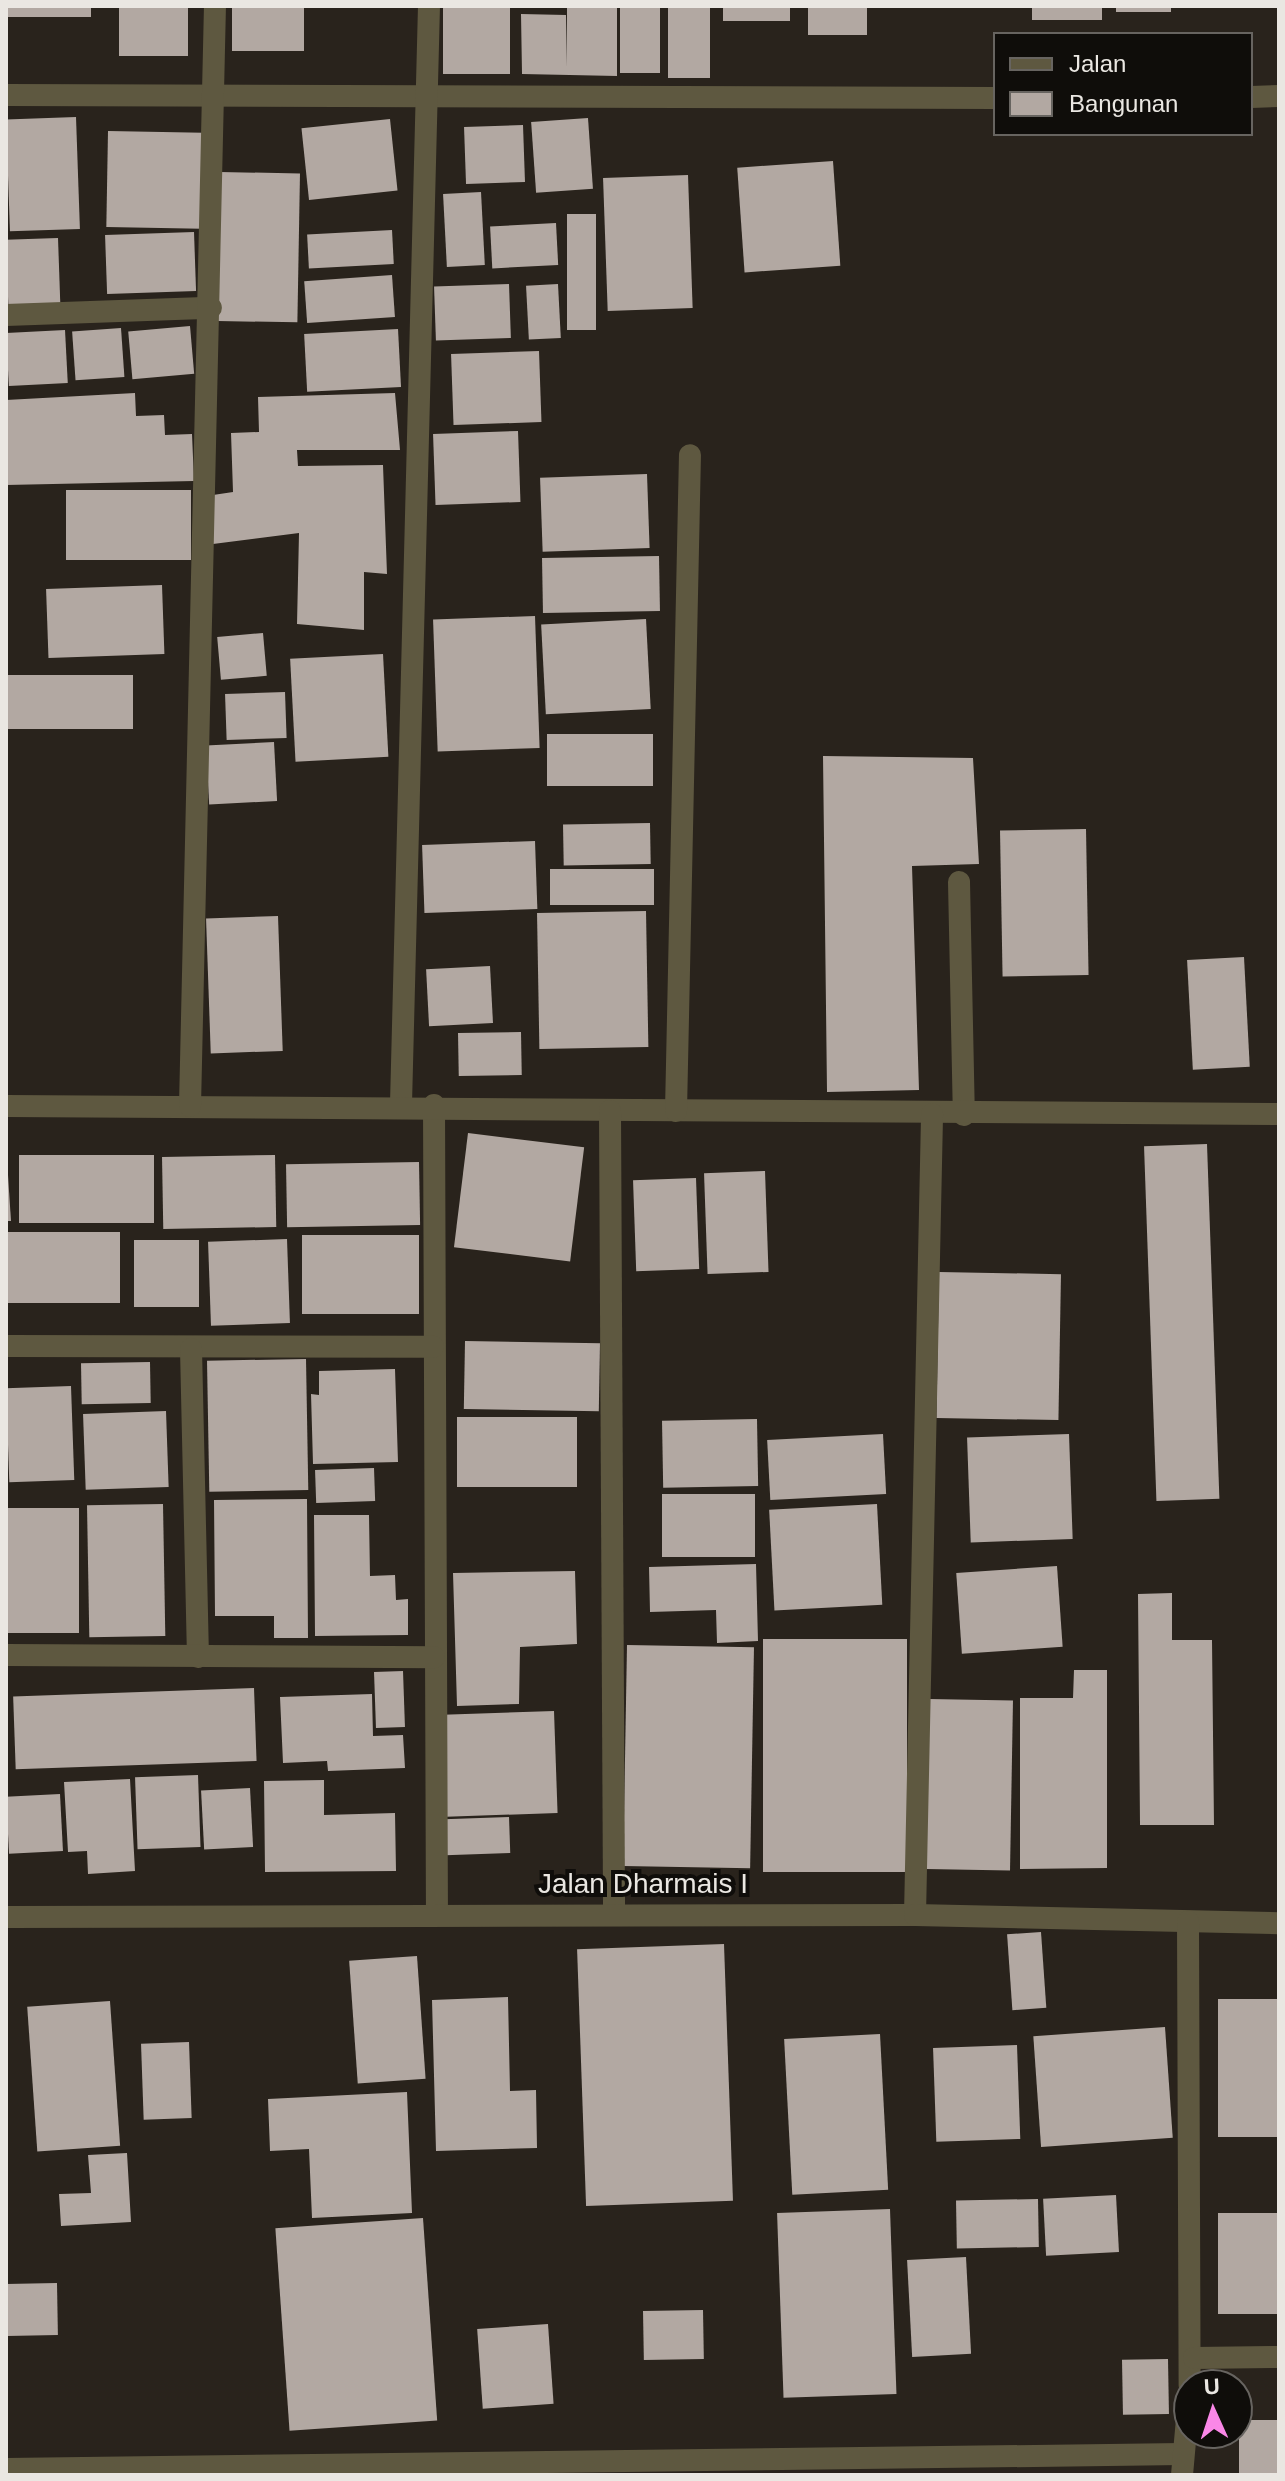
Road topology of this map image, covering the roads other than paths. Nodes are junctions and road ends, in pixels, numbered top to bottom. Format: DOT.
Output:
graph roads {
  1 [pos="215,6"];
  2 [pos="429,6"];
  3 [pos="6,95"];
  4 [pos="213,95"];
  5 [pos="1279,96"];
  6 [pos="1253,97"];
  7 [pos="993,98"];
  8 [pos="427,99"];
  9 [pos="211,308"];
  10 [pos="6,315"];
  11 [pos="690,455"];
  12 [pos="959,882"];
  13 [pos="401,1104"];
  14 [pos="434,1105"];
  15 [pos="6,1106"];
  16 [pos="190,1106"];
  17 [pos="610,1111"];
  18 [pos="676,1111"];
  19 [pos="932,1114"];
  20 [pos="1279,1114"];
  21 [pos="964,1115"];
  22 [pos="6,1346"];
  23 [pos="433,1347"];
  24 [pos="191,1349"];
  25 [pos="6,1655"];
  26 [pos="198,1657"];
  27 [pos="434,1657"];
  28 [pos="437,1913"];
  29 [pos="614,1914"];
  30 [pos="915,1915"];
  31 [pos="6,1917"];
  32 [pos="1188,1922"];
  33 [pos="1279,1923"];
  34 [pos="1279,2357"];
  35 [pos="1194,2358"];
  36 [pos="1192,2369"];
  37 [pos="1182,2464"];
  38 [pos="6,2469"];
  1 -- 4 [label="street"];
  2 -- 8 [label="street"];
  3 -- 4 [label="street"];
  4 -- 8 [label="street"];
  4 -- 9 [label="street"];
  5 -- 6 [label="street"];
  7 -- 8 [label="street"];
  8 -- 13 [label="street"];
  9 -- 10 [label="street"];
  9 -- 16 [label="street"];
  11 -- 18 [label="street"];
  12 -- 21 [label="street"];
  13 -- 14 [label="street"];
  13 -- 16 [label="street"];
  14 -- 17 [label="street"];
  14 -- 23 [label="street"];
  15 -- 16 [label="street"];
  17 -- 18 [label="street"];
  17 -- 29 [label="street"];
  18 -- 19 [label="street"];
  19 -- 21 [label="street"];
  19 -- 30 [label="street"];
  20 -- 21 [label="street"];
  22 -- 24 [label="street"];
  23 -- 24 [label="street"];
  23 -- 27 [label="street"];
  24 -- 26 [label="street"];
  25 -- 26 [label="street"];
  26 -- 27 [label="street"];
  27 -- 28 [label="street"];
  28 -- 29 [label="street, Jalan Dharmais I"];
  28 -- 31 [label="street, Jalan Dharmais I"];
  29 -- 30 [label="street, Jalan Dharmais I"];
  30 -- 32 [label="street, Jalan Dharmais I"];
  32 -- 33 [label="street, Jalan Dharmais I"];
  32 -- 35 [label="street"];
  34 -- 35 [label="street"];
  35 -- 36 [label="street"];
  37 -- 38 [label="street"];
}
